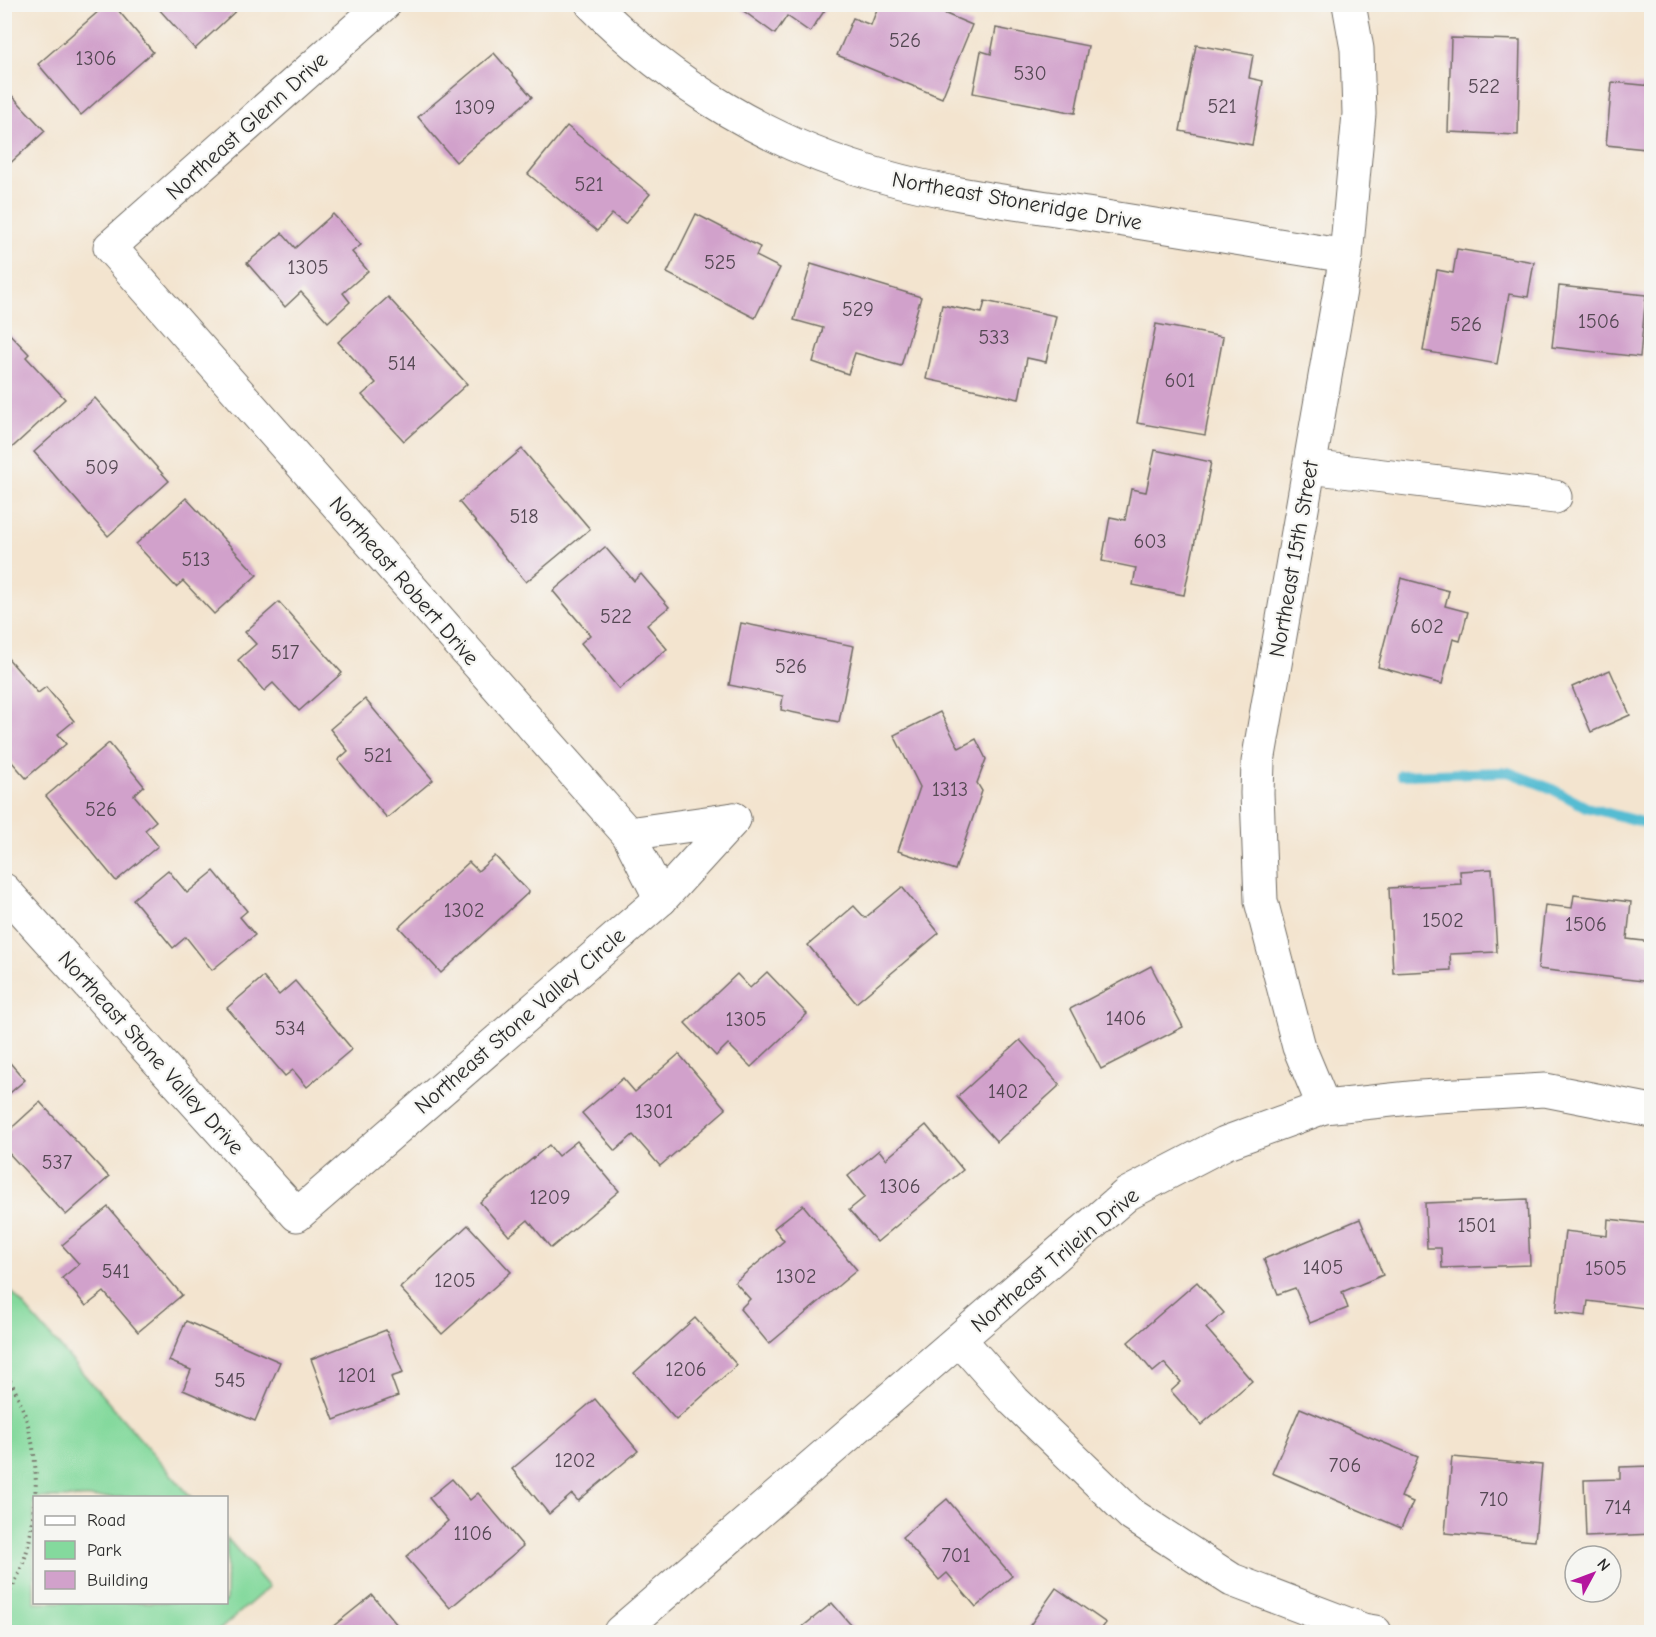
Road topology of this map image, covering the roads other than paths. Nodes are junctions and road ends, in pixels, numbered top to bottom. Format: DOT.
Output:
graph roads {
  1 [pos="384,4"];
  2 [pos="592,4"];
  3 [pos="1349,4"];
  4 [pos="110,248"];
  5 [pos="1346,256"];
  6 [pos="1310,467"];
  7 [pos="1555,497"];
  8 [pos="628,834"];
  9 [pos="4,890"];
  10 [pos="661,899"];
  11 [pos="1324,1107"];
  12 [pos="1652,1111"];
  13 [pos="297,1215"];
  14 [pos="960,1340"];
  15 [pos="620,1632"];
  16 [pos="1375,1632"];
  1 -- 4 [label="street, Northeast Glenn Drive"];
  2 -- 5 [label="street, Northeast Stoneridge Drive"];
  3 -- 5 [label="street, Northeast 15th Street"];
  4 -- 8 [label="street, Northeast Robert Drive"];
  5 -- 6 [label="street, Northeast 15th Street"];
  6 -- 7 [label="street"];
  6 -- 11 [label="street, Northeast 15th Street"];
  8 -- 10 [label="street, Northeast Robert Drive"];
  8 -- 10 [label="street, Northeast Stone Valley Circle"];
  9 -- 13 [label="street, Northeast Stone Valley Drive"];
  10 -- 13 [label="street, Northeast Stone Valley Circle"];
  11 -- 12 [label="street, Northeast Trilein Drive"];
  11 -- 14 [label="street, Northeast Trilein Drive"];
  14 -- 15 [label="street, Northeast Trilein Drive"];
  14 -- 16 [label="street"];
}
